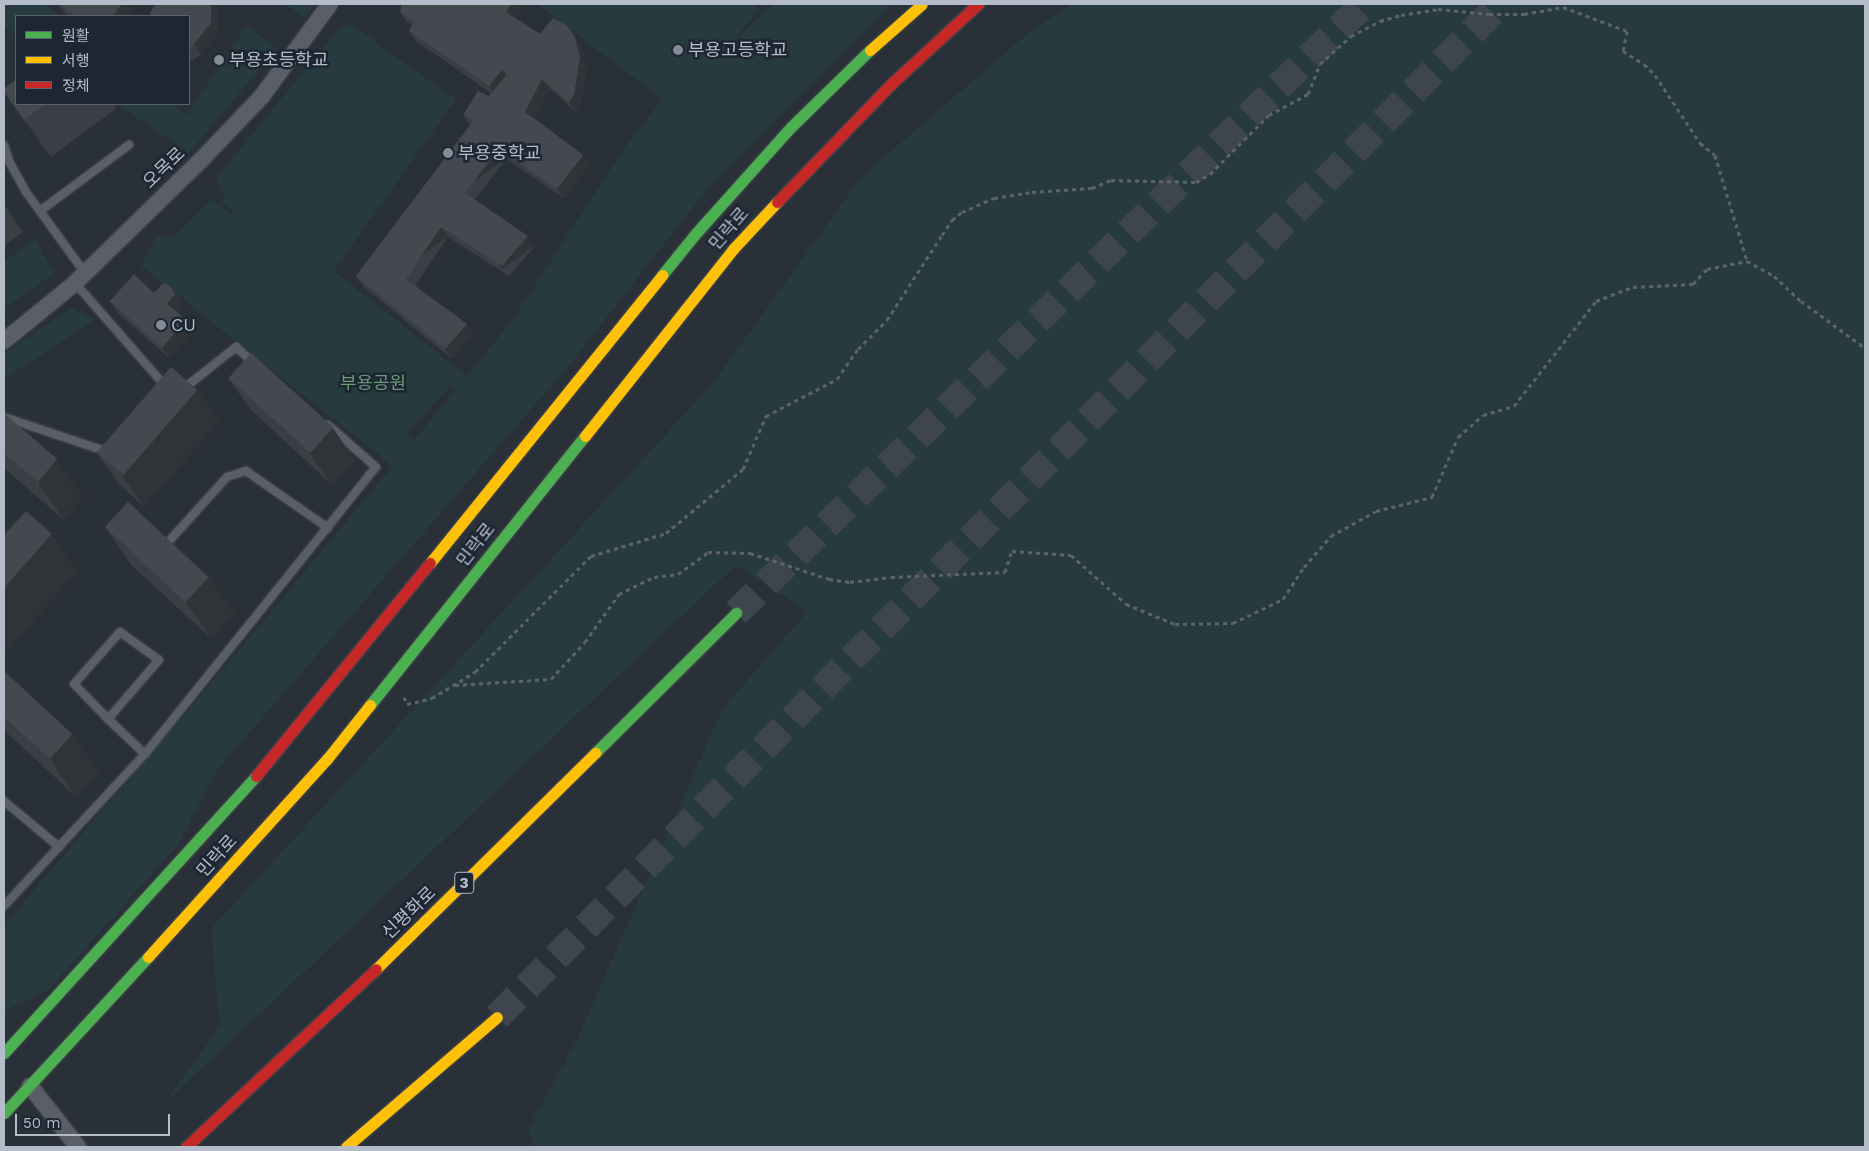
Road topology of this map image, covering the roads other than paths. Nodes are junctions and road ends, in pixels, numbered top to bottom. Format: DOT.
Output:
graph roads {
  1 [pos="330,4"];
  2 [pos="910,4"];
  3 [pos="922,4"];
  4 [pos="978,4"];
  5 [pos="890,31"];
  6 [pos="129,145"];
  7 [pos="4,146"];
  8 [pos="7,165"];
  9 [pos="40,211"];
  10 [pos="80,278"];
  11 [pos="4,341"];
  12 [pos="258,366"];
  13 [pos="317,416"];
  14 [pos="4,417"];
  15 [pos="118,455"];
  16 [pos="328,528"];
  17 [pos="172,539"];
  18 [pos="736,613"];
  19 [pos="108,719"];
  20 [pos="145,754"];
  21 [pos="4,800"];
  22 [pos="59,847"];
  23 [pos="4,891"];
  24 [pos="11,898"];
  25 [pos="4,906"];
  26 [pos="497,1017"];
  27 [pos="4,1053"];
  28 [pos="30,1086"];
  29 [pos="4,1113"];
  30 [pos="78,1147"];
  31 [pos="186,1147"];
  32 [pos="346,1147"];
  1 -- 10 [label="street, 오목로"];
  2 -- 5 [label="main road"];
  3 -- 5 [label="main road, 민락로"];
  4 -- 28 [label="main road, 민락로"];
  5 -- 27 [label="main road, 민락로"];
  6 -- 9 [label="lane"];
  7 -- 8 [label="lane"];
  8 -- 9 [label="lane"];
  9 -- 10 [label="lane"];
  10 -- 11 [label="street, 오목로"];
  10 -- 12 [label="lane"];
  13 -- 16 [label="lane"];
  14 -- 15 [label="lane"];
  16 -- 17 [label="lane"];
  16 -- 20 [label="lane"];
  18 -- 31 [label="main road, 신평화로 / 3"];
  19 -- 19 [label="lane"];
  19 -- 20 [label="lane"];
  20 -- 22 [label="lane"];
  21 -- 22 [label="lane"];
  22 -- 24 [label="lane"];
  23 -- 24 [label="lane"];
  24 -- 25 [label="lane"];
  26 -- 32 [label="main road"];
  28 -- 29 [label="main road, 민락로"];
  28 -- 30 [label="street"];
}
